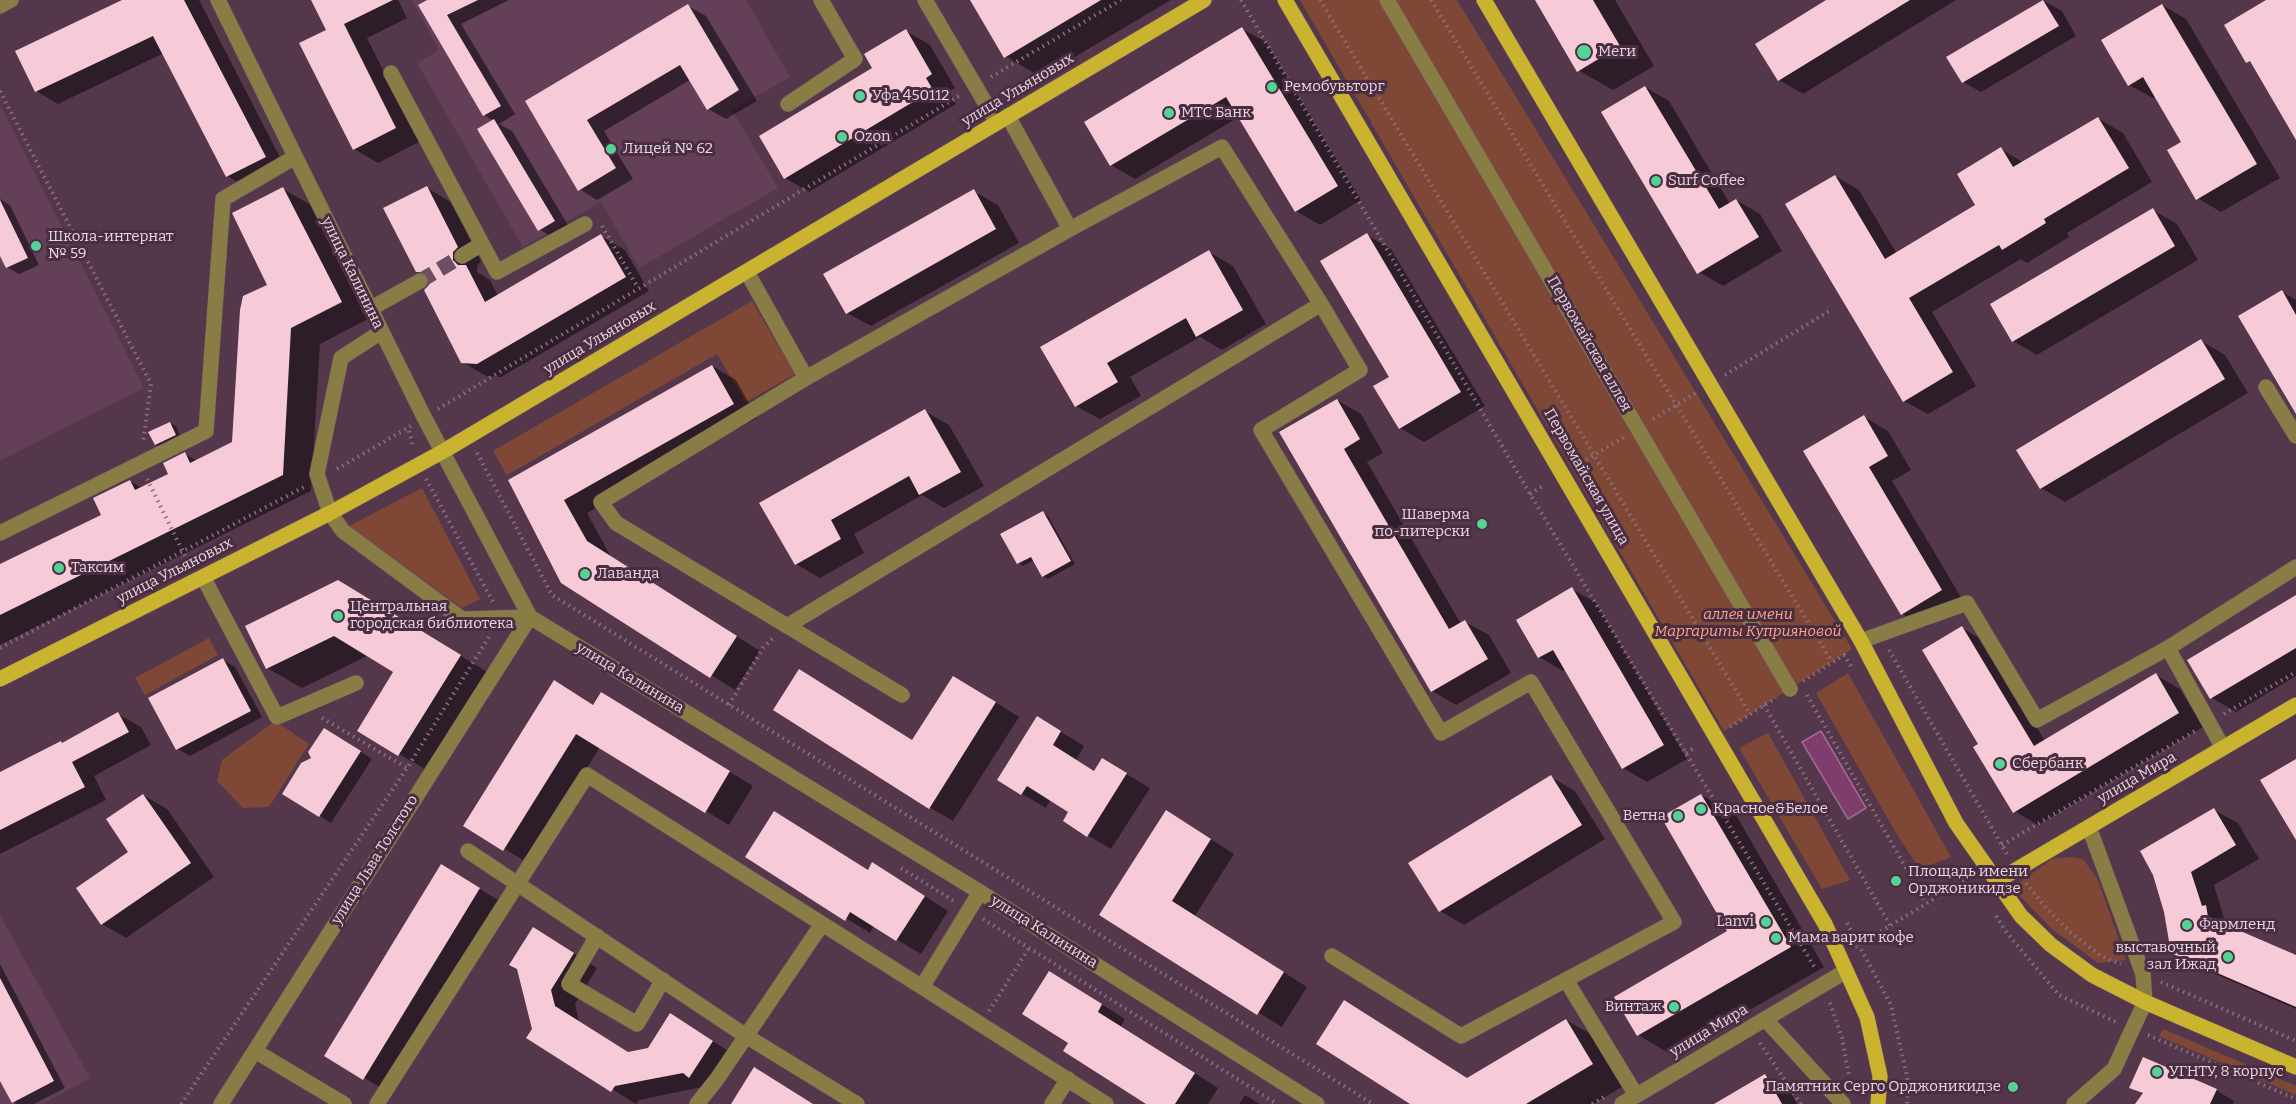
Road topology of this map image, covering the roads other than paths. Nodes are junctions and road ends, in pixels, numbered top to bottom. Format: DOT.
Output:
graph roads {
  1 [pos="11,0"];
  2 [pos="218,0"];
  3 [pos="820,0"];
  4 [pos="926,0"];
  5 [pos="1204,0"];
  6 [pos="1387,0"];
  7 [pos="1484,0"];
  8 [pos="1287,2"];
  9 [pos="1184,5"];
  10 [pos="0,6"];
  11 [pos="391,73"];
  12 [pos="788,104"];
  13 [pos="1003,120"];
  14 [pos="295,157"];
  15 [pos="585,224"];
  16 [pos="1070,229"];
  17 [pos="482,244"];
  18 [pos="462,256"];
  19 [pos="747,272"];
  20 [pos="420,281"];
  21 [pos="1321,304"];
  22 [pos="370,309"];
  23 [pos="381,332"];
  24 [pos="806,378"];
  25 [pos="2266,387"];
  26 [pos="2296,436"];
  27 [pos="442,452"];
  28 [pos="330,513"];
  29 [pos="0,533"];
  30 [pos="2296,567"];
  31 [pos="200,579"];
  32 [pos="530,617"];
  33 [pos="787,626"];
  34 [pos="1861,641"];
  35 [pos="2168,648"];
  36 [pos="0,679"];
  37 [pos="356,683"];
  38 [pos="1795,686"];
  39 [pos="902,695"];
  40 [pos="2296,705"];
  41 [pos="2223,748"];
  42 [pos="2089,827"];
  43 [pos="468,851"];
  44 [pos="1997,881"];
  45 [pos="518,883"];
  46 [pos="980,892"];
  47 [pos="822,924"];
  48 [pos="597,936"];
  49 [pos="1332,956"];
  50 [pos="1846,971"];
  51 [pos="663,980"];
  52 [pos="1566,980"];
  53 [pos="922,987"];
  54 [pos="2145,1002"];
  55 [pos="1765,1020"];
  56 [pos="746,1036"];
  57 [pos="255,1051"];
  58 [pos="2296,1066"];
  59 [pos="1068,1079"];
  60 [pos="1636,1095"];
  61 [pos="1847,1099"];
  62 [pos="221,1104"];
  63 [pos="344,1104"];
  64 [pos="377,1104"];
  65 [pos="697,1104"];
  66 [pos="857,1104"];
  67 [pos="1053,1104"];
  68 [pos="1106,1104"];
  69 [pos="1317,1104"];
  70 [pos="1622,1104"];
  71 [pos="1878,1104"];
  72 [pos="2074,1104"];
  1 -- 10 [label="street"];
  2 -- 14 [label="street, улица Калинина"];
  3 -- 12 [label="street"];
  4 -- 13 [label="street"];
  5 -- 9 [label="main road, улица Ульяновых"];
  6 -- 38 [label="street, Первомайская аллея"];
  7 -- 34 [label="main road"];
  8 -- 50 [label="main road, Первомайская улица"];
  9 -- 13 [label="main road, улица Ульяновых"];
  11 -- 17 [label="street"];
  13 -- 16 [label="street"];
  13 -- 19 [label="main road, улица Ульяновых"];
  14 -- 22 [label="street, улица Калинина"];
  14 -- 29 [label="street"];
  15 -- 17 [label="street"];
  16 -- 21 [label="street"];
  16 -- 24 [label="street"];
  17 -- 18 [label="street"];
  19 -- 24 [label="street"];
  19 -- 27 [label="main road, улица Ульяновых"];
  20 -- 22 [label="street"];
  21 -- 33 [label="street"];
  21 -- 52 [label="street"];
  22 -- 23 [label="street, улица Калинина"];
  23 -- 27 [label="street, улица Калинина"];
  23 -- 28 [label="street"];
  24 -- 33 [label="street"];
  25 -- 26 [label="street"];
  27 -- 28 [label="main road, улица Ульяновых"];
  27 -- 32 [label="street, улица Калинина"];
  28 -- 31 [label="main road, улица Ульяновых"];
  28 -- 32 [label="street"];
  30 -- 35 [label="street"];
  31 -- 36 [label="main road, улица Ульяновых"];
  31 -- 37 [label="street"];
  32 -- 46 [label="street, улица Калинина"];
  32 -- 57 [label="street, улица Льва Толстого"];
  33 -- 39 [label="street"];
  34 -- 35 [label="street"];
  34 -- 44 [label="main road"];
  35 -- 41 [label="street"];
  40 -- 41 [label="main road, улица Мира"];
  41 -- 42 [label="main road, улица Мира"];
  42 -- 44 [label="main road, улица Мира"];
  42 -- 54 [label="street"];
  43 -- 45 [label="street"];
  44 -- 54 [label="main road"];
  45 -- 47 [label="street"];
  45 -- 48 [label="street"];
  45 -- 64 [label="street"];
  46 -- 53 [label="street"];
  46 -- 69 [label="street, улица Калинина"];
  47 -- 53 [label="street"];
  47 -- 56 [label="street"];
  48 -- 51 [label="street"];
  48 -- 51 [label="street"];
  49 -- 52 [label="street"];
  50 -- 55 [label="street, улица Мира"];
  50 -- 71 [label="main road, Первомайская улица"];
  51 -- 56 [label="street"];
  52 -- 60 [label="street"];
  53 -- 59 [label="street"];
  54 -- 58 [label="main road"];
  54 -- 72 [label="street"];
  55 -- 60 [label="street, улица Мира"];
  55 -- 61 [label="street"];
  56 -- 65 [label="street"];
  56 -- 66 [label="street"];
  57 -- 62 [label="street, улица Льва Толстого"];
  57 -- 63 [label="street"];
  59 -- 67 [label="street"];
  59 -- 68 [label="street"];
  60 -- 70 [label="street, улица Мира"];
}
